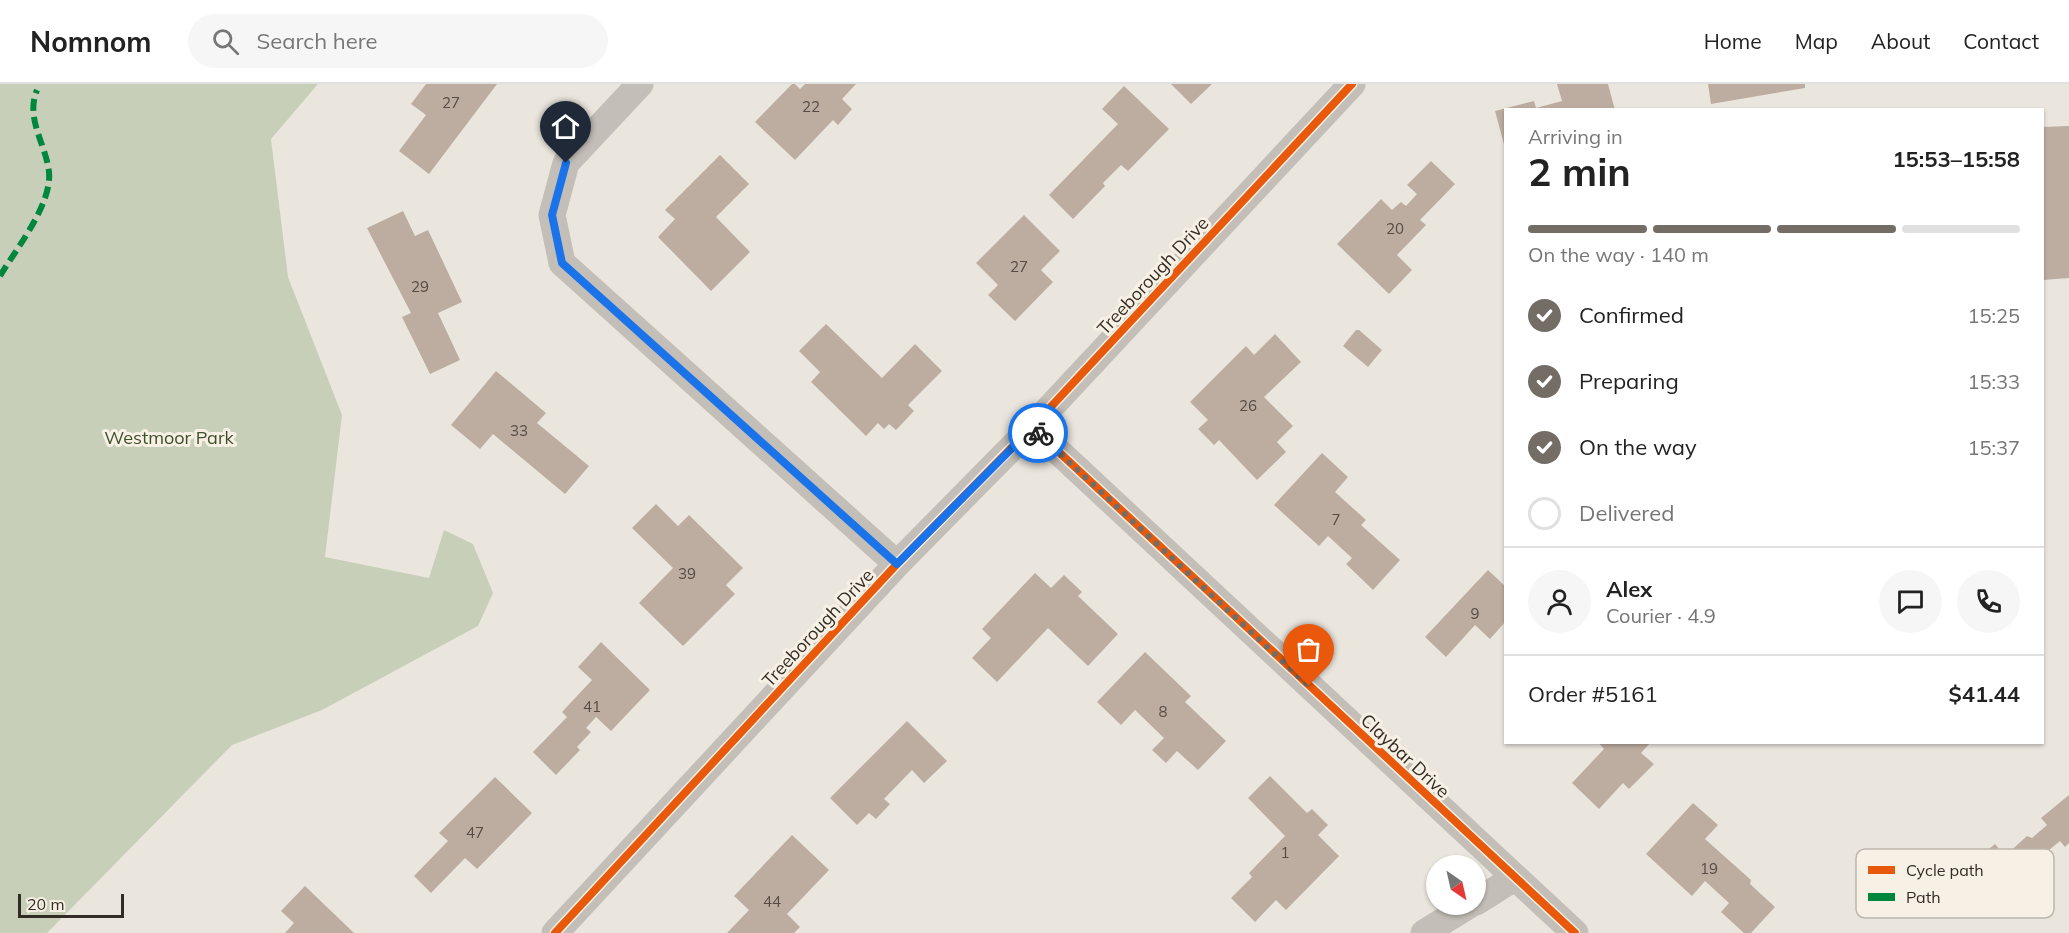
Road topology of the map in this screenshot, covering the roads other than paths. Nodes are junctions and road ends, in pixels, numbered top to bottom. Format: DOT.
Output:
graph roads {
  1 [pos="640,84"];
  2 [pos="1352,84"];
  3 [pos="1032,428"];
  4 [pos="897,564"];
  5 [pos="1514,878"];
  6 [pos="1486,896"];
  7 [pos="1453,915"];
  8 [pos="555,933"];
  9 [pos="1424,933"];
  10 [pos="1575,933"];
  1 -- 4 [label="street"];
  2 -- 3 [label="street, Treeborough Drive"];
  3 -- 4 [label="street, Treeborough Drive"];
  3 -- 5 [label="street, Claybar Drive"];
  4 -- 8 [label="street, Treeborough Drive"];
  5 -- 6 [label="street"];
  5 -- 10 [label="street, Claybar Drive"];
  7 -- 9 [label="street"];
}
